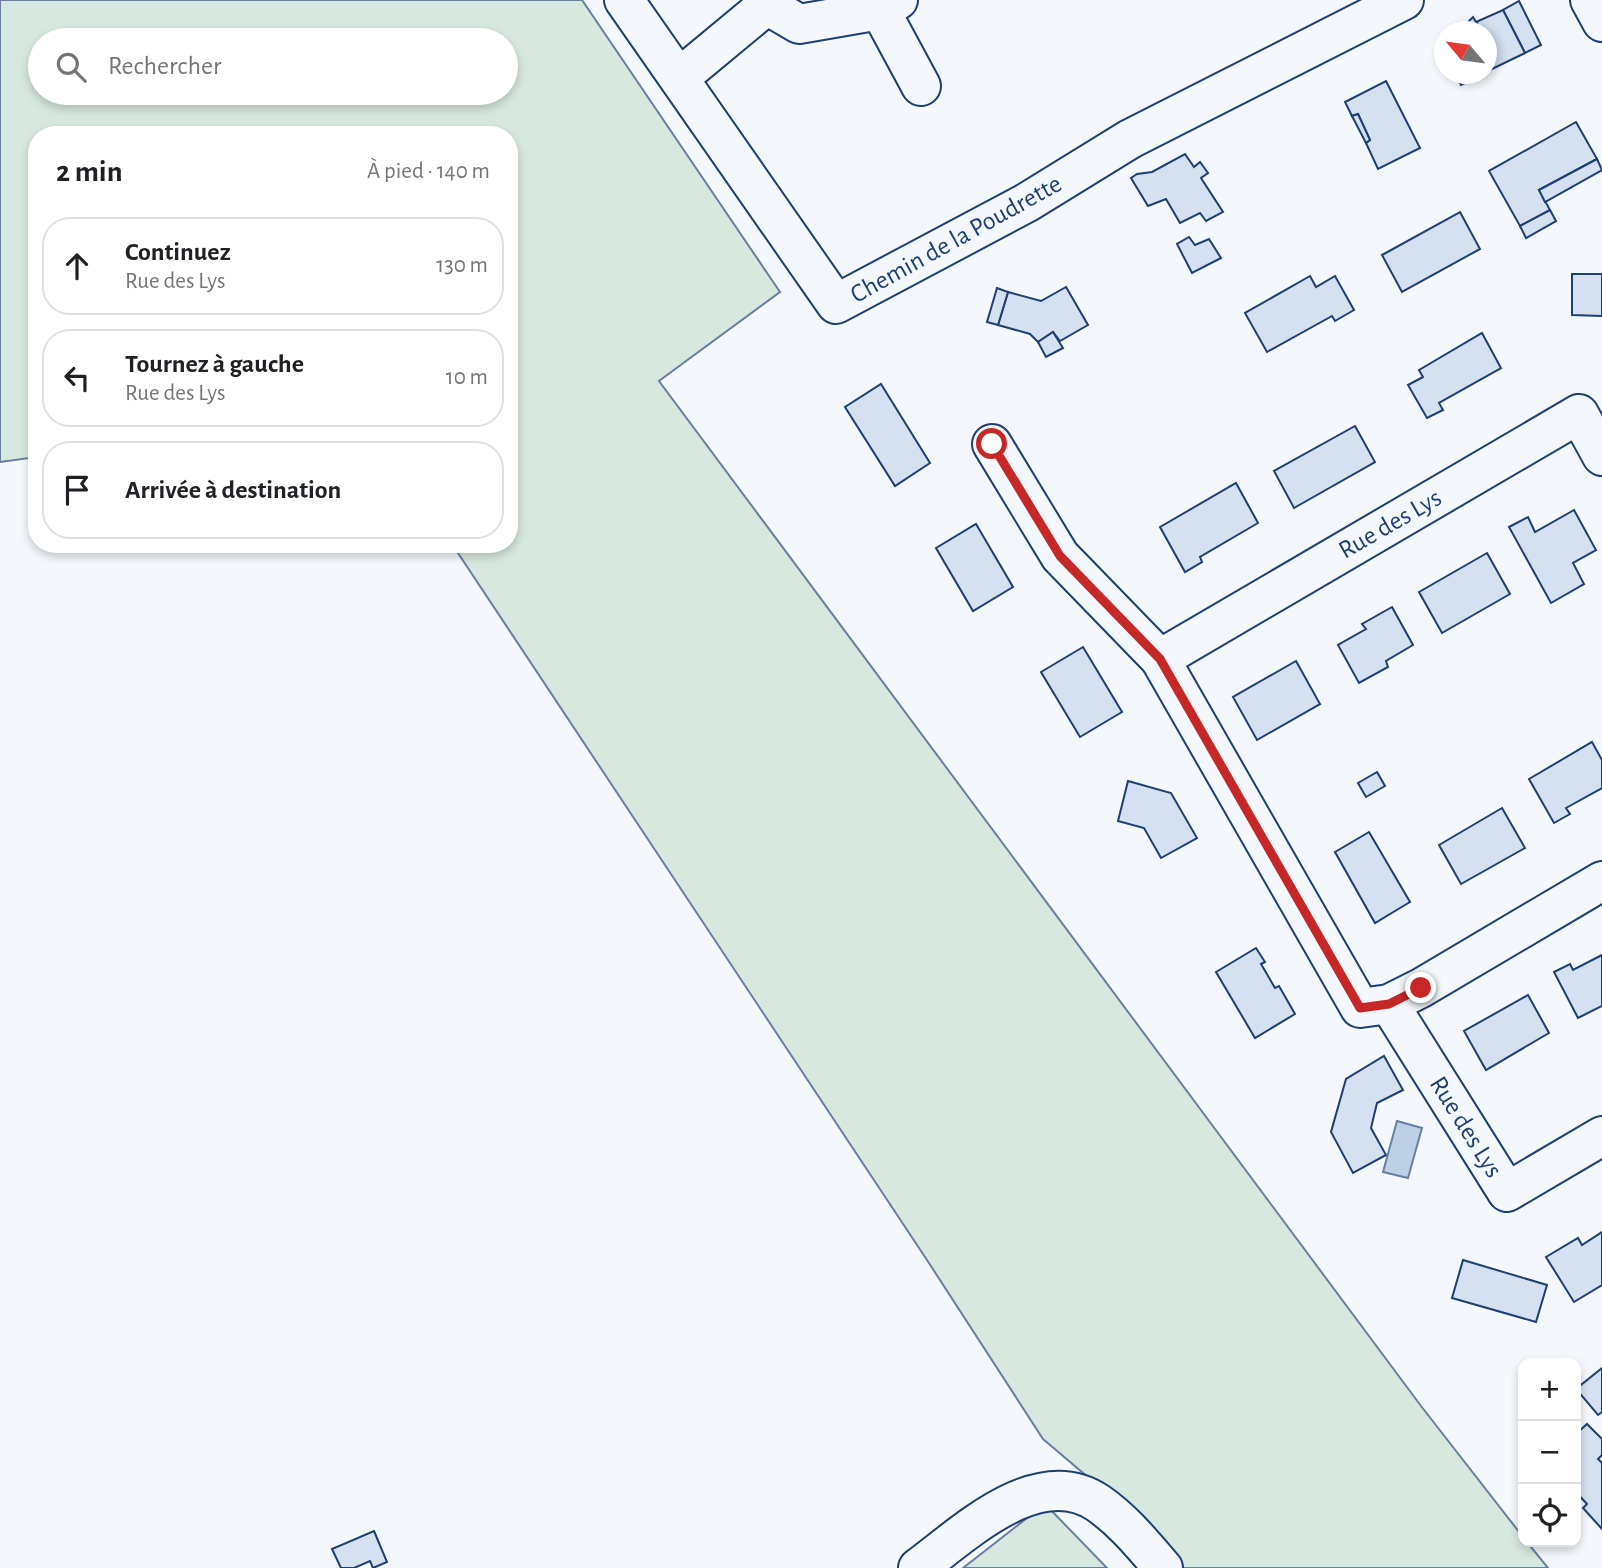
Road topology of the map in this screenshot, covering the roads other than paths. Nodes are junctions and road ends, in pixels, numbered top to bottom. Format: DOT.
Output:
graph roads {
  1 [pos="624,0"];
  2 [pos="1404,0"];
  3 [pos="1590,0"];
  4 [pos="767,2"];
  5 [pos="889,5"];
  6 [pos="1602,22"];
  7 [pos="679,78"];
  8 [pos="922,86"];
  9 [pos="992,444"];
  10 [pos="1602,456"];
  11 [pos="1160,659"];
  12 [pos="1602,881"];
  13 [pos="1389,1004"];
  14 [pos="1602,1136"];
  15 [pos="918,1568"];
  16 [pos="1163,1568"];
  1 -- 7 [label="street, Chemin de la Poudrette"];
  2 -- 7 [label="street, Chemin de la Poudrette"];
  3 -- 6 [label="street"];
  4 -- 5 [label="street"];
  4 -- 7 [label="street"];
  5 -- 8 [label="street"];
  9 -- 11 [label="street"];
  10 -- 11 [label="street, Rue des Lys"];
  11 -- 13 [label="street"];
  12 -- 13 [label="street"];
  13 -- 14 [label="street, Rue des Lys"];
  15 -- 16 [label="street"];
}
